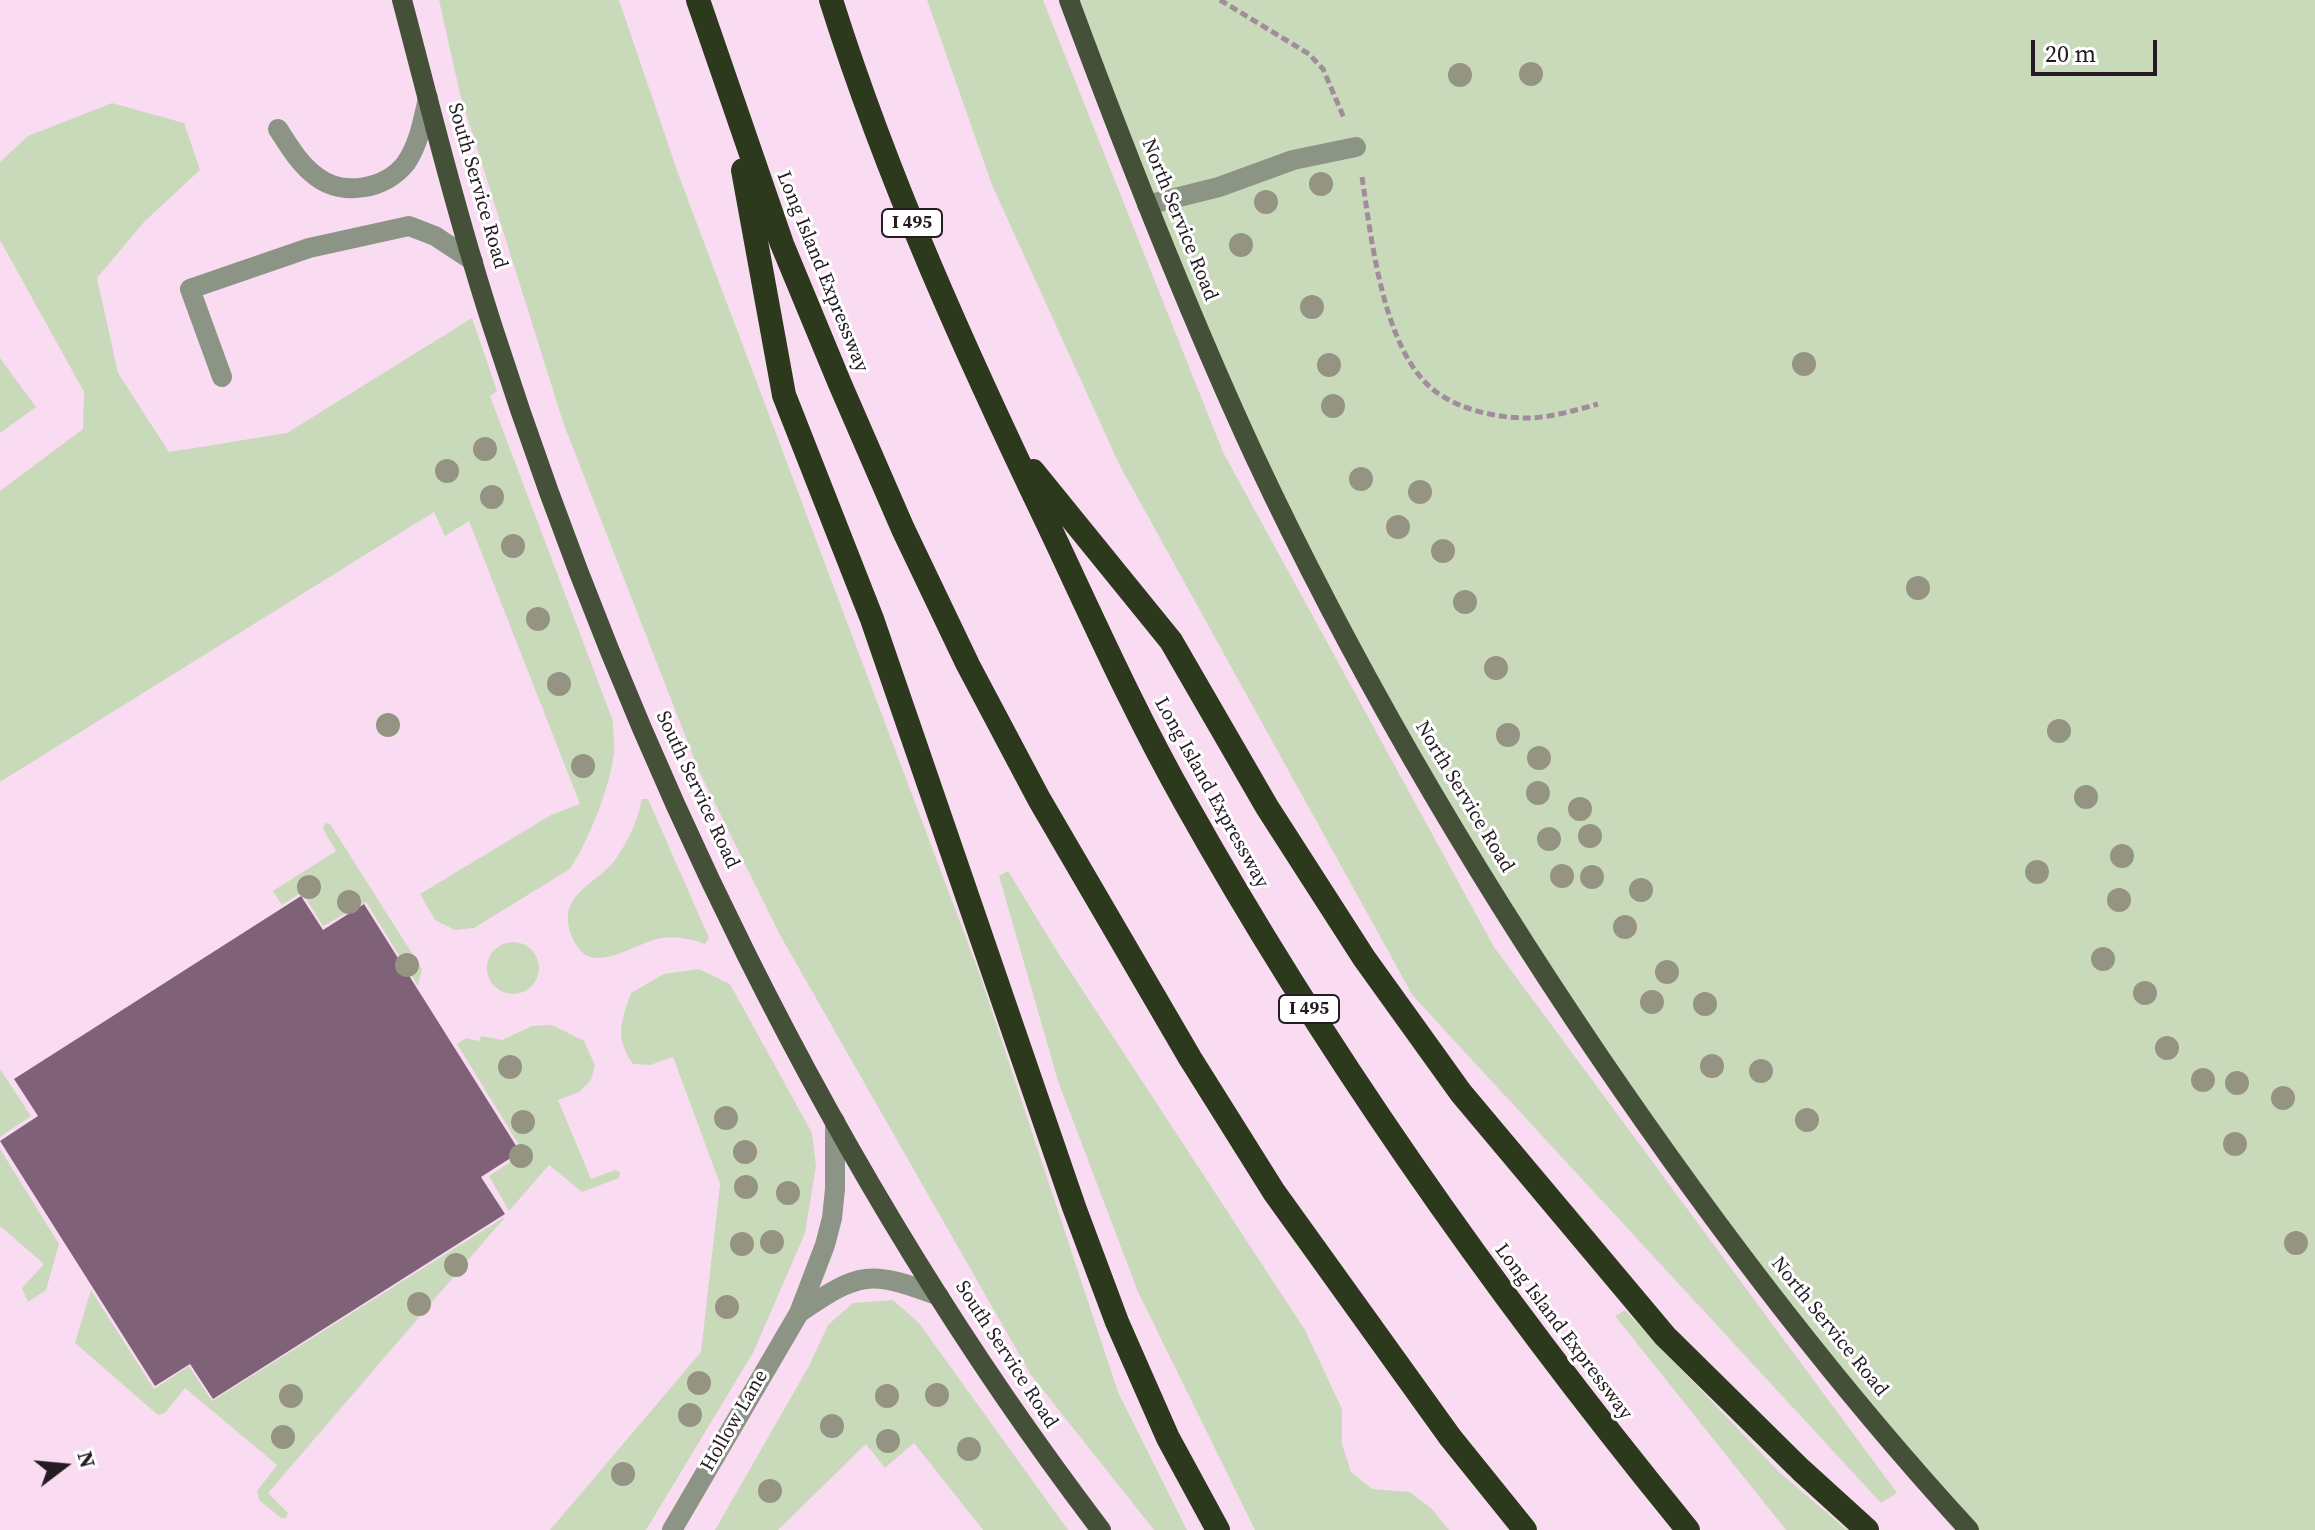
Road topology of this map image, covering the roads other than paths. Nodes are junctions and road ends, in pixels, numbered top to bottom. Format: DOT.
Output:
graph roads {
  1 [pos="402,0"];
  2 [pos="698,0"];
  3 [pos="831,0"];
  4 [pos="1069,0"];
  5 [pos="730,97"];
  6 [pos="428,98"];
  7 [pos="278,129"];
  8 [pos="1356,147"];
  9 [pos="1147,205"];
  10 [pos="473,261"];
  11 [pos="222,377"];
  12 [pos="1007,439"];
  13 [pos="835,1121"];
  14 [pos="939,1296"];
  15 [pos="799,1313"];
  16 [pos="672,1530"];
  17 [pos="1101,1530"];
  18 [pos="1218,1530"];
  19 [pos="1525,1530"];
  20 [pos="1688,1530"];
  21 [pos="1867,1530"];
  22 [pos="1969,1530"];
  1 -- 6 [label="main road, South Service Road"];
  2 -- 5 [label="highway, Long Island Expressway"];
  3 -- 12 [label="highway, Long Island Expressway / I 495"];
  4 -- 9 [label="main road, North Service Road"];
  5 -- 18 [label="highway"];
  5 -- 19 [label="highway, Long Island Expressway"];
  6 -- 7 [label="street"];
  6 -- 10 [label="main road, South Service Road"];
  8 -- 9 [label="street"];
  9 -- 22 [label="main road, North Service Road"];
  10 -- 11 [label="street"];
  10 -- 13 [label="main road, South Service Road"];
  12 -- 20 [label="highway, Long Island Expressway / I 495"];
  12 -- 21 [label="highway"];
  13 -- 14 [label="main road, South Service Road"];
  13 -- 15 [label="street, Hollow Lane"];
  14 -- 15 [label="street, Hollow Lane"];
  14 -- 17 [label="main road, South Service Road"];
  15 -- 16 [label="street, Hollow Lane"];
}
